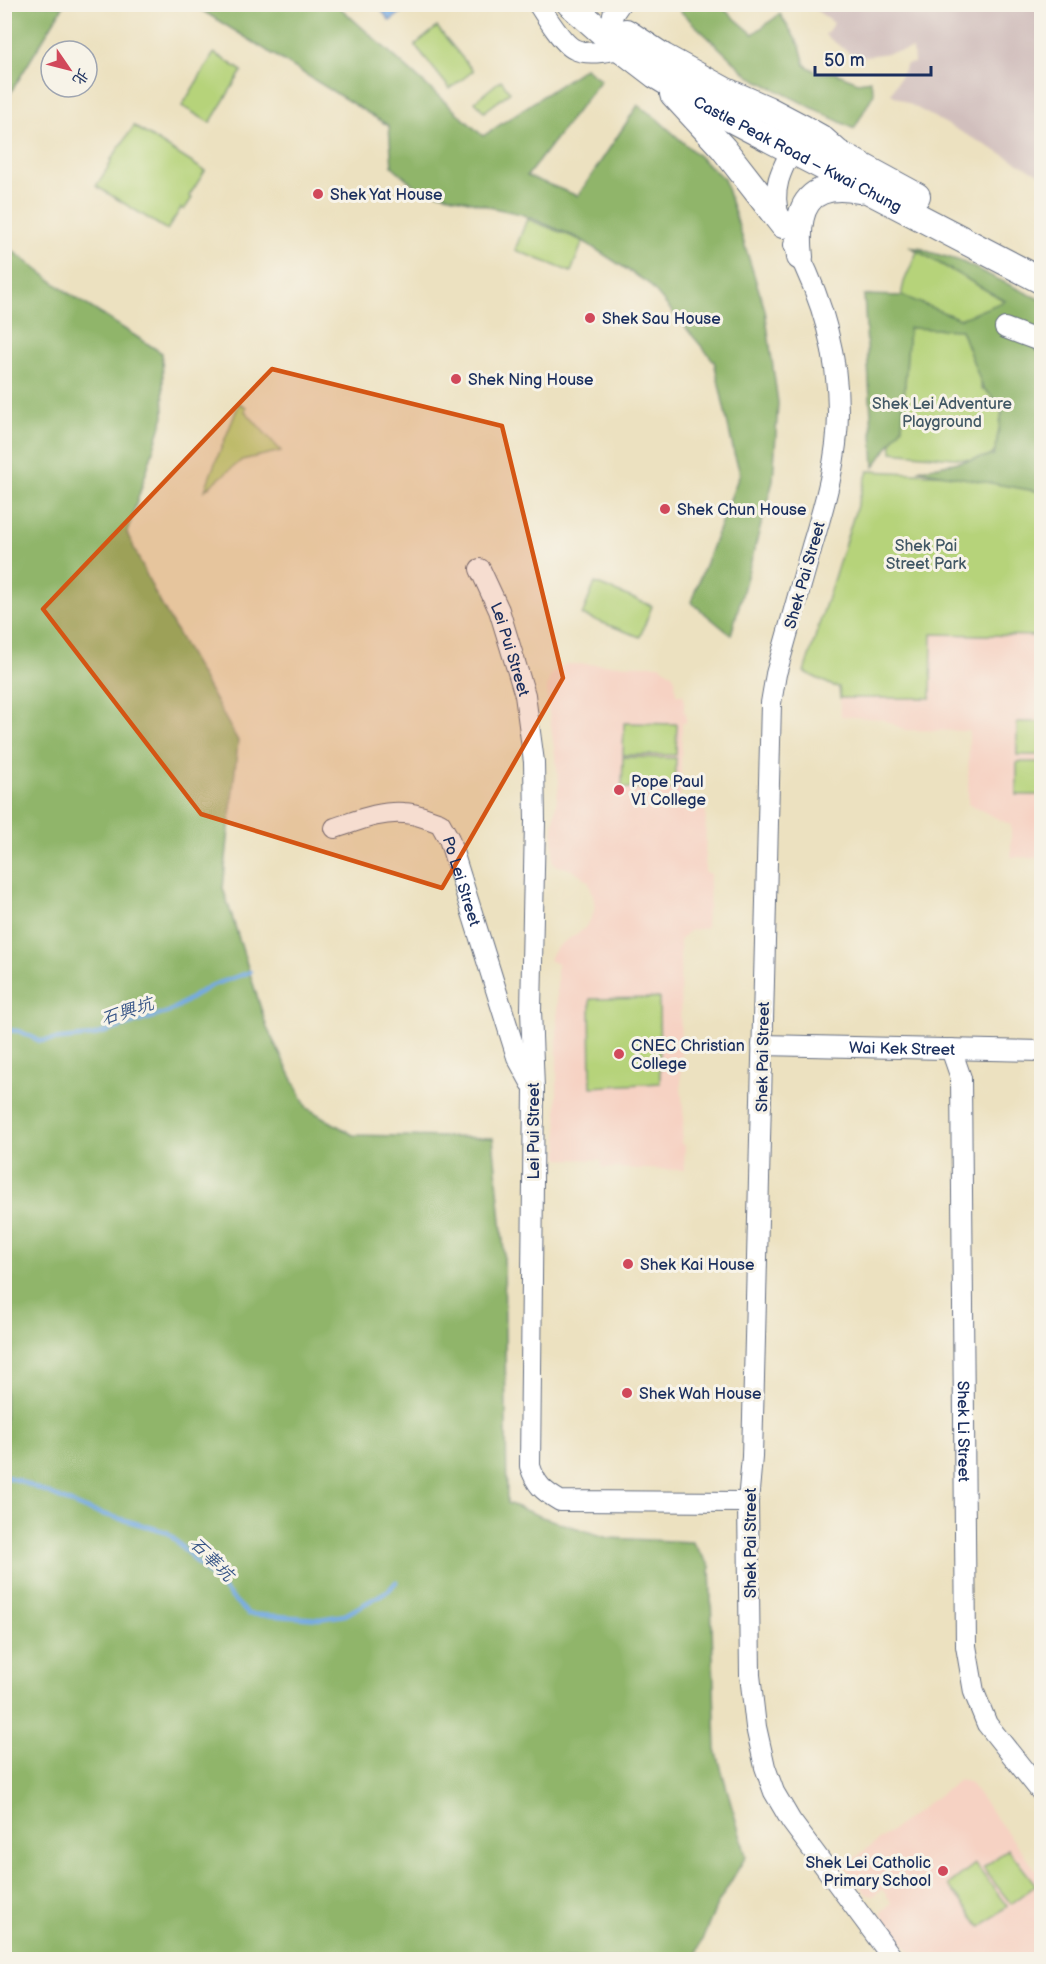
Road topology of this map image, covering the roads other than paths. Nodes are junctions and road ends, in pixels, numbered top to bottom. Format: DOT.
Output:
graph roads {
  1 [pos="538,4"];
  2 [pos="570,4"];
  3 [pos="610,10"];
  4 [pos="621,49"];
  5 [pos="655,75"];
  6 [pos="724,90"];
  7 [pos="795,143"];
  8 [pos="838,153"];
  9 [pos="874,193"];
  10 [pos="783,225"];
  11 [pos="800,257"];
  12 [pos="1041,263"];
  13 [pos="1041,281"];
  14 [pos="1005,328"];
  15 [pos="1041,342"];
  16 [pos="480,569"];
  17 [pos="335,828"];
  18 [pos="503,1009"];
  19 [pos="531,1010"];
  20 [pos="762,1045"];
  21 [pos="951,1049"];
  22 [pos="1041,1052"];
  23 [pos="534,1088"];
  24 [pos="748,1502"];
  25 [pos="1041,1793"];
  26 [pos="894,1959"];
  1 -- 4 [label="street"];
  2 -- 4 [label="main road, Castle Peak Road – Kwai Chung"];
  3 -- 6 [label="main road, Castle Peak Road – Kwai Chung"];
  4 -- 5 [label="main road, Castle Peak Road – Kwai Chung"];
  5 -- 7 [label="main road, Castle Peak Road – Kwai Chung"];
  5 -- 10 [label="main road"];
  6 -- 7 [label="main road"];
  6 -- 8 [label="main road, Castle Peak Road – Kwai Chung"];
  7 -- 8 [label="main road"];
  7 -- 9 [label="main road, Castle Peak Road – Kwai Chung"];
  7 -- 10 [label="street, Shek Pai Street"];
  8 -- 12 [label="main road, Castle Peak Road – Kwai Chung"];
  9 -- 11 [label="main road"];
  9 -- 13 [label="main road, Castle Peak Road – Kwai Chung"];
  10 -- 11 [label="street, Shek Pai Street"];
  11 -- 20 [label="street, Shek Pai Street"];
  14 -- 15 [label="street"];
  16 -- 19 [label="street, Lei Pui Street"];
  17 -- 18 [label="street, Po Lei Street"];
  18 -- 19 [label="street"];
  18 -- 23 [label="street, Po Lei Street"];
  19 -- 23 [label="street, Lei Pui Street"];
  20 -- 21 [label="street, Wai Kek Street"];
  20 -- 24 [label="street, Shek Pai Street"];
  21 -- 22 [label="street, Wai Kek Street"];
  21 -- 25 [label="street, Shek Li Street"];
  23 -- 24 [label="street, Lei Pui Street"];
  24 -- 26 [label="street, Shek Pai Street"];
}
